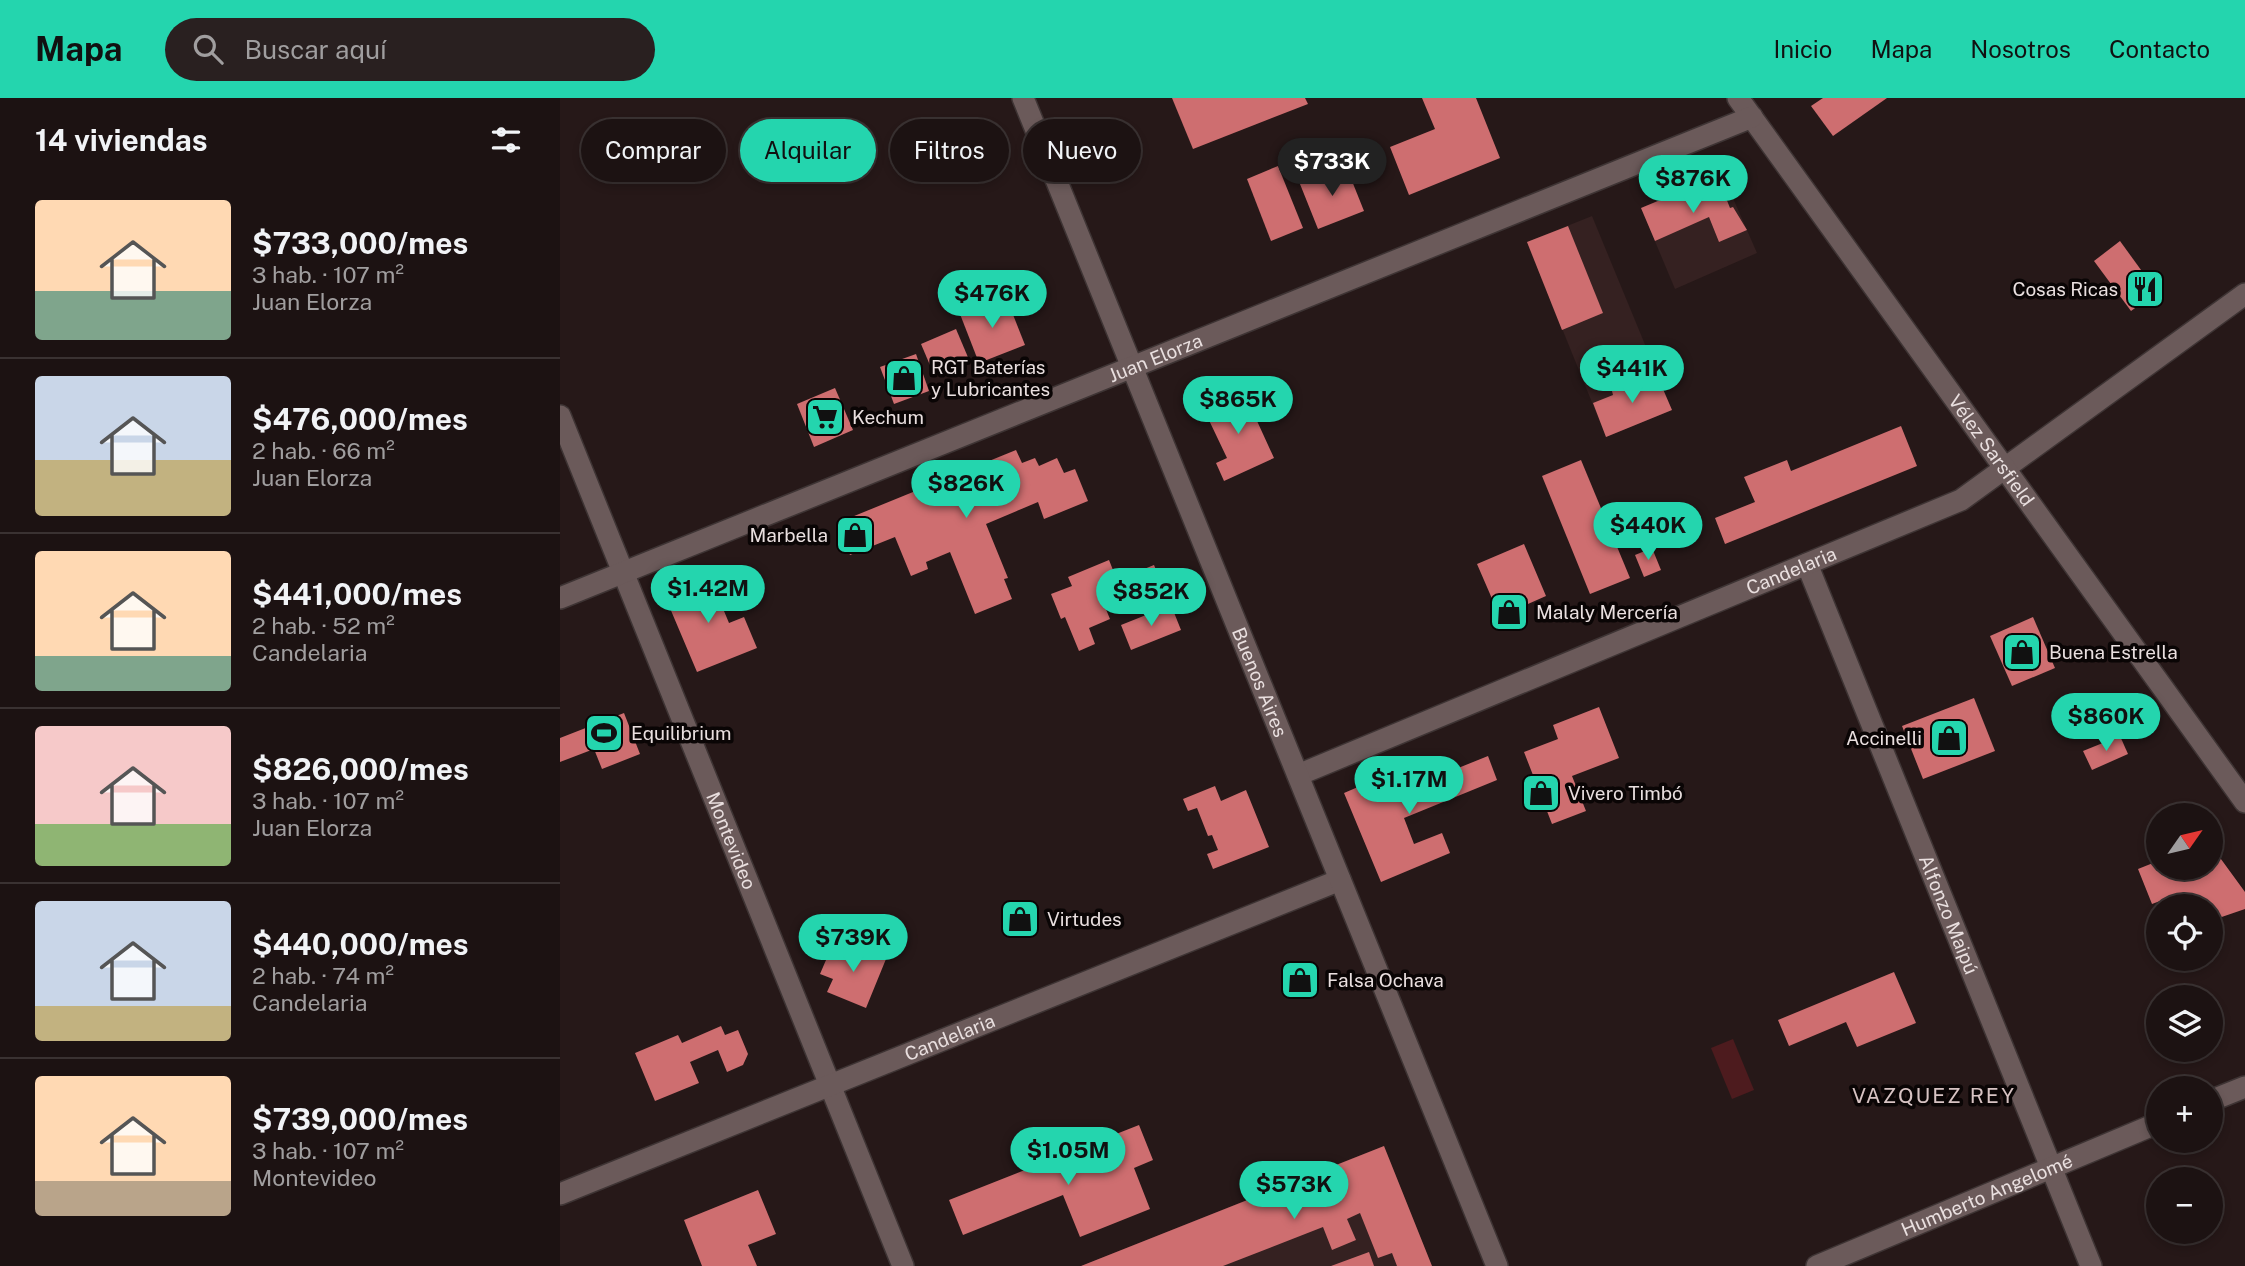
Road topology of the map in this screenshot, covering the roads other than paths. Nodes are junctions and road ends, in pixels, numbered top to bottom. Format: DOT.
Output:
graph roads {
  1 [pos="1023,98"];
  2 [pos="1738,98"];
  3 [pos="1752,117"];
  4 [pos="2245,294"];
  5 [pos="1132,367"];
  6 [pos="560,416"];
  7 [pos="2005,468"];
  8 [pos="1807,564"];
  9 [pos="623,572"];
  10 [pos="560,598"];
  11 [pos="1298,775"];
  12 [pos="2245,802"];
  13 [pos="1340,880"];
  14 [pos="830,1085"];
  15 [pos="2245,1087"];
  16 [pos="2223,1096"];
  17 [pos="2146,1129"];
  18 [pos="2052,1168"];
  19 [pos="560,1194"];
  20 [pos="903,1266"];
  21 [pos="1497,1266"];
  22 [pos="1817,1266"];
  23 [pos="2091,1266"];
  1 -- 5 [label="street, Buenos Aires"];
  2 -- 3 [label="street, Vélez Sarsfield"];
  3 -- 5 [label="street, Juan Elorza"];
  3 -- 7 [label="street, Vélez Sarsfield"];
  4 -- 7 [label="street, Candelaria"];
  5 -- 9 [label="street, Juan Elorza"];
  5 -- 11 [label="street, Buenos Aires"];
  6 -- 9 [label="street, Montevideo"];
  7 -- 8 [label="street, Candelaria"];
  7 -- 12 [label="street, Vélez Sarsfield"];
  8 -- 11 [label="street, Candelaria"];
  8 -- 18 [label="street, Alfonzo Maipú"];
  9 -- 10 [label="street, Juan Elorza"];
  9 -- 14 [label="street, Montevideo"];
  11 -- 13 [label="street, Buenos Aires"];
  13 -- 14 [label="street, Candelaria"];
  13 -- 21 [label="street, Buenos Aires"];
  14 -- 19 [label="street, Candelaria"];
  14 -- 20 [label="street, Montevideo"];
  15 -- 16 [label="street"];
  17 -- 18 [label="street, Humberto Angelomé"];
  18 -- 22 [label="street, Humberto Angelomé"];
  18 -- 23 [label="street, Alfonzo Maipú"];
}
